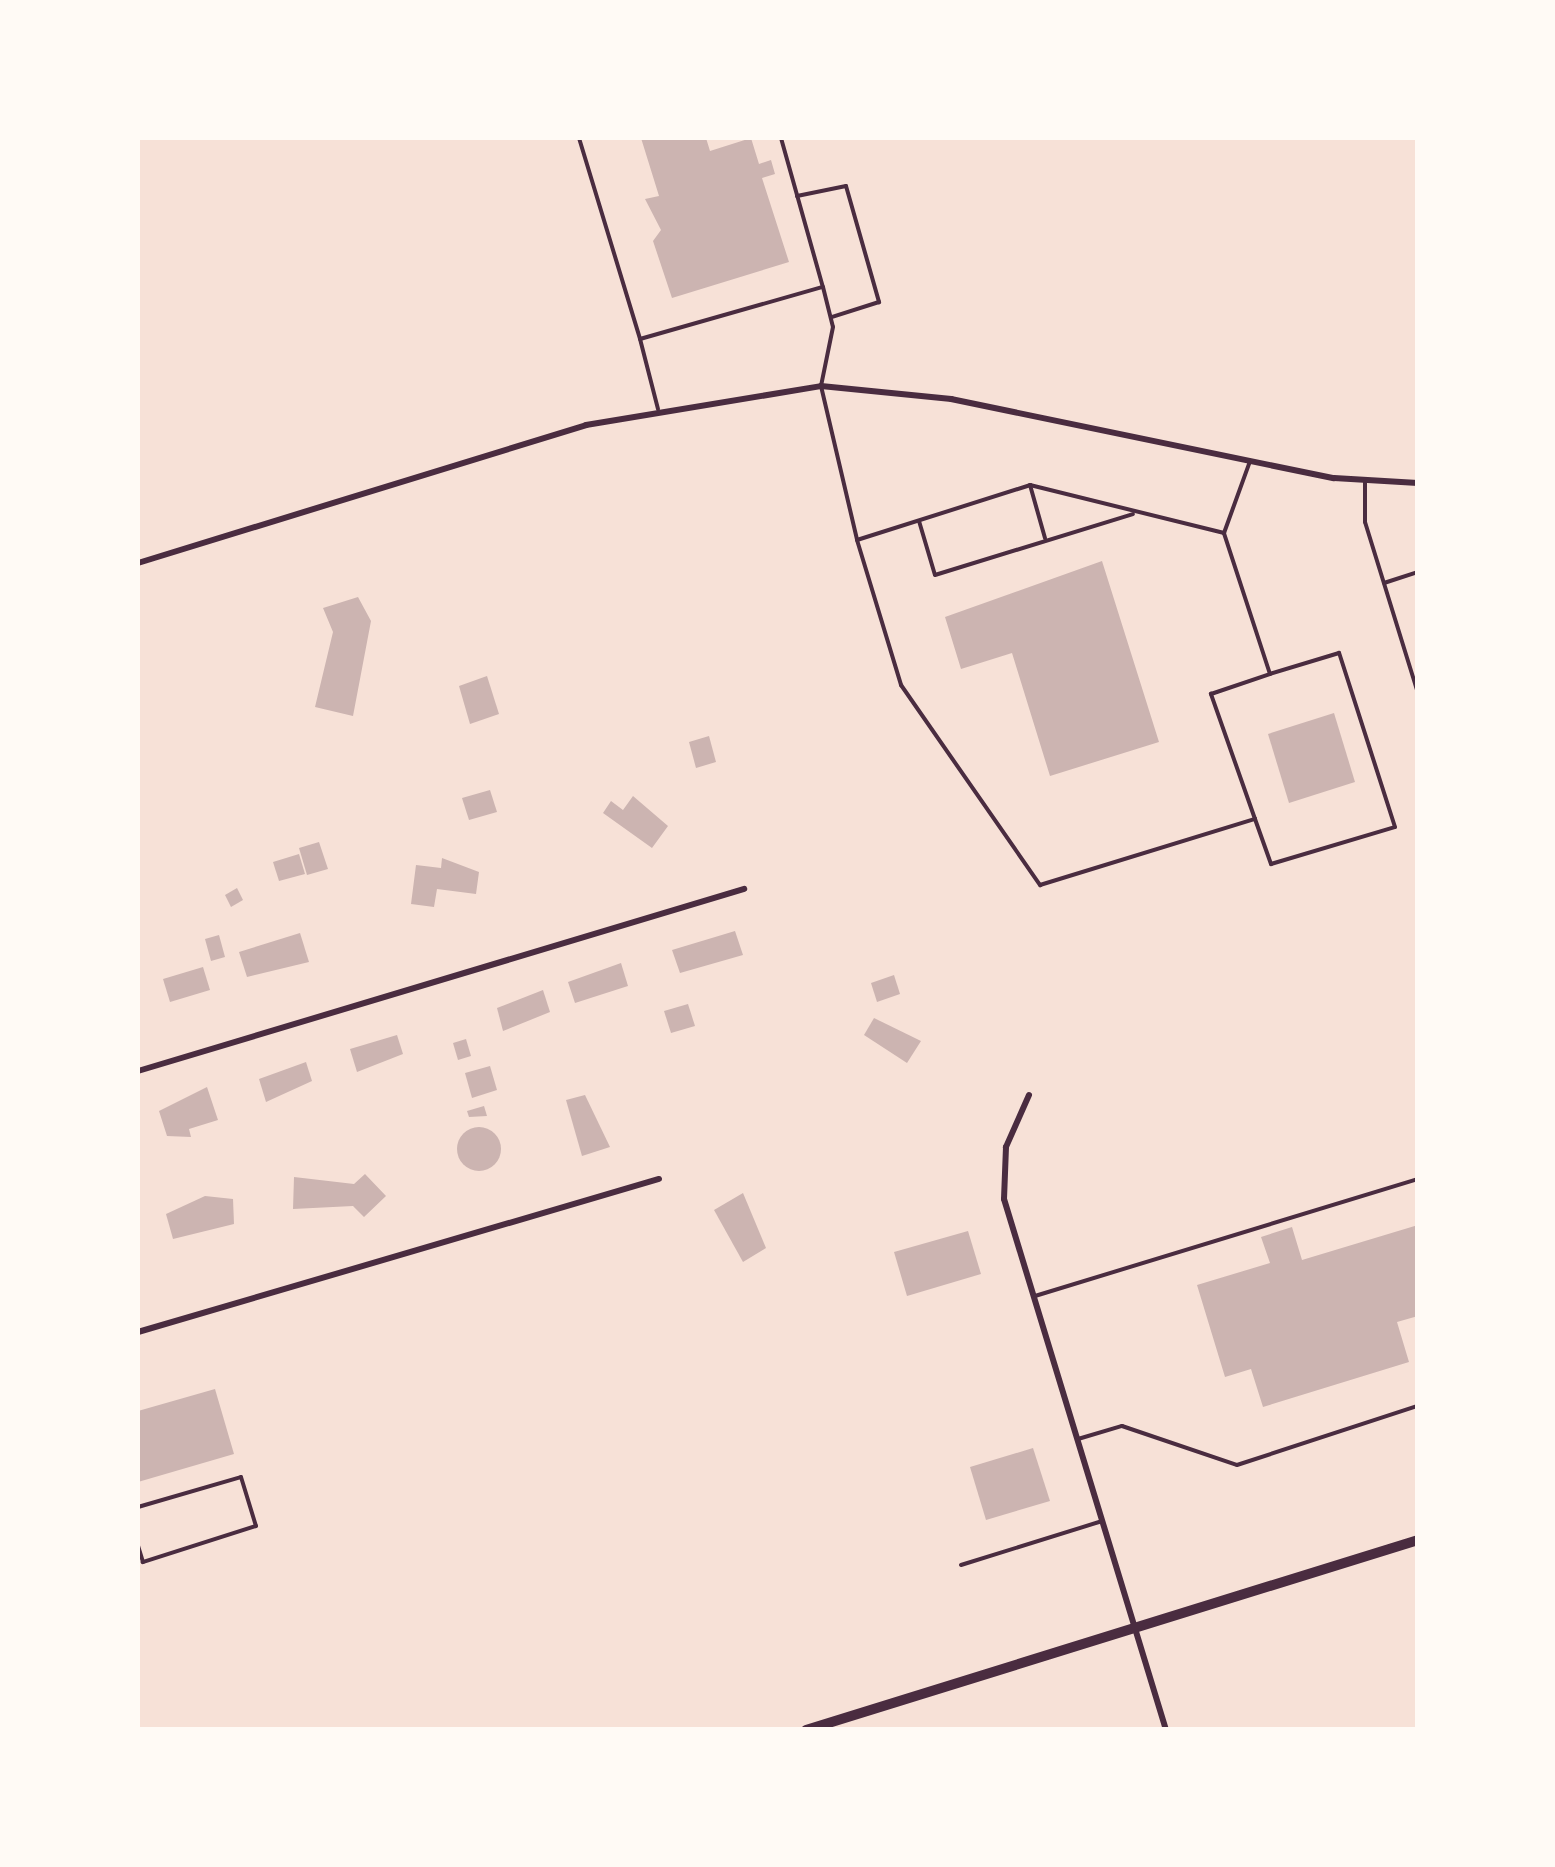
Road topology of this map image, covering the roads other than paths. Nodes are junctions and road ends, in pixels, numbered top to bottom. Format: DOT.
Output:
graph roads {
  1 [pos="580,138"];
  2 [pos="781,138"];
  3 [pos="797,196"];
  4 [pos="823,288"];
  5 [pos="830,318"];
  6 [pos="640,340"];
  7 [pos="822,386"];
  8 [pos="658,409"];
  9 [pos="1250,461"];
  10 [pos="1365,480"];
  11 [pos="1418,484"];
  12 [pos="1030,486"];
  13 [pos="1138,512"];
  14 [pos="919,521"];
  15 [pos="1224,534"];
  16 [pos="858,540"];
  17 [pos="1046,540"];
  18 [pos="138,563"];
  19 [pos="1418,572"];
  20 [pos="1384,583"];
  21 [pos="1270,674"];
  22 [pos="1418,694"];
  23 [pos="1255,819"];
  24 [pos="744,890"];
  25 [pos="138,1071"];
  26 [pos="1029,1096"];
  27 [pos="658,1179"];
  28 [pos="1418,1179"];
  29 [pos="1035,1296"];
  30 [pos="138,1332"];
  31 [pos="1418,1406"];
  32 [pos="1078,1439"];
  33 [pos="138,1507"];
  34 [pos="1102,1520"];
  35 [pos="1418,1540"];
  36 [pos="138,1546"];
  37 [pos="960,1564"];
  38 [pos="1135,1630"];
  39 [pos="806,1730"];
  40 [pos="1166,1730"];
  1 -- 6 [label="lane"];
  2 -- 3 [label="lane"];
  3 -- 4 [label="lane"];
  3 -- 5 [label="lane"];
  4 -- 5 [label="lane"];
  4 -- 6 [label="lane"];
  5 -- 7 [label="lane"];
  6 -- 8 [label="lane"];
  7 -- 8 [label="street"];
  7 -- 9 [label="street"];
  7 -- 16 [label="lane"];
  8 -- 18 [label="street"];
  9 -- 10 [label="street"];
  9 -- 15 [label="lane"];
  10 -- 11 [label="street"];
  10 -- 20 [label="lane"];
  12 -- 13 [label="lane"];
  12 -- 14 [label="lane"];
  12 -- 17 [label="lane"];
  13 -- 15 [label="lane"];
  13 -- 17 [label="lane"];
  14 -- 16 [label="lane"];
  14 -- 17 [label="lane"];
  15 -- 21 [label="lane"];
  16 -- 23 [label="lane"];
  19 -- 20 [label="lane"];
  20 -- 22 [label="lane"];
  21 -- 23 [label="lane"];
  21 -- 23 [label="lane"];
  24 -- 25 [label="street"];
  26 -- 29 [label="street"];
  27 -- 30 [label="street"];
  28 -- 29 [label="lane"];
  29 -- 32 [label="street"];
  31 -- 32 [label="lane"];
  32 -- 34 [label="street"];
  33 -- 36 [label="lane"];
  34 -- 37 [label="lane"];
  34 -- 38 [label="street"];
  35 -- 38 [label="main road"];
  38 -- 39 [label="main road"];
  38 -- 40 [label="street"];
}
